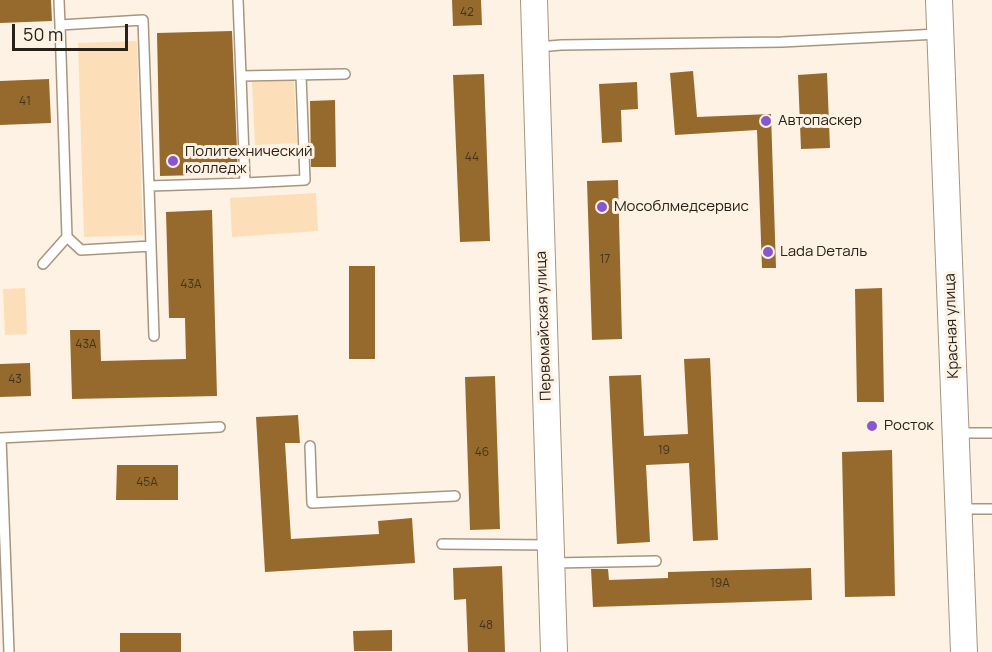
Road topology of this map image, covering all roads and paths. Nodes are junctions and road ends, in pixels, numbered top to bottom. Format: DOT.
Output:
graph roads {
  1 [pos="59,0"];
  2 [pos="238,0"];
  3 [pos="534,0"];
  4 [pos="939,0"];
  5 [pos="60,25"];
  6 [pos="940,34"];
  7 [pos="536,47"];
  8 [pos="345,74"];
  9 [pos="302,75"];
  10 [pos="241,76"];
  11 [pos="245,183"];
  12 [pos="149,186"];
  13 [pos="67,237"];
  14 [pos="151,246"];
  15 [pos="43,264"];
  16 [pos="154,336"];
  17 [pos="220,427"];
  18 [pos="956,433"];
  19 [pos="992,433"];
  20 [pos="1,438"];
  21 [pos="310,446"];
  22 [pos="455,496"];
  23 [pos="959,509"];
  24 [pos="992,509"];
  25 [pos="442,544"];
  26 [pos="551,554"];
  27 [pos="656,561"];
  28 [pos="9,652"];
  29 [pos="554,652"];
  30 [pos="964,652"];
  1 -- 5 [label="lane"];
  2 -- 10 [label="lane"];
  3 -- 7 [label="main road, Первомайская улица"];
  4 -- 6 [label="main road, Красная улица"];
  5 -- 12 [label="lane"];
  5 -- 13 [label="lane"];
  6 -- 7 [label="lane"];
  6 -- 18 [label="main road, Красная улица"];
  7 -- 26 [label="main road, Первомайская улица"];
  8 -- 9 [label="lane"];
  9 -- 10 [label="lane"];
  9 -- 11 [label="lane"];
  10 -- 11 [label="lane"];
  11 -- 12 [label="lane"];
  12 -- 14 [label="lane"];
  13 -- 14 [label="lane"];
  13 -- 15 [label="lane"];
  14 -- 16 [label="lane"];
  17 -- 20 [label="lane"];
  18 -- 19 [label="lane"];
  18 -- 23 [label="main road, Красная улица"];
  20 -- 28 [label="lane"];
  21 -- 22 [label="lane"];
  23 -- 24 [label="lane"];
  23 -- 30 [label="main road, Красная улица"];
  25 -- 26 [label="lane"];
  26 -- 27 [label="lane"];
  26 -- 29 [label="main road, Первомайская улица"];
}
